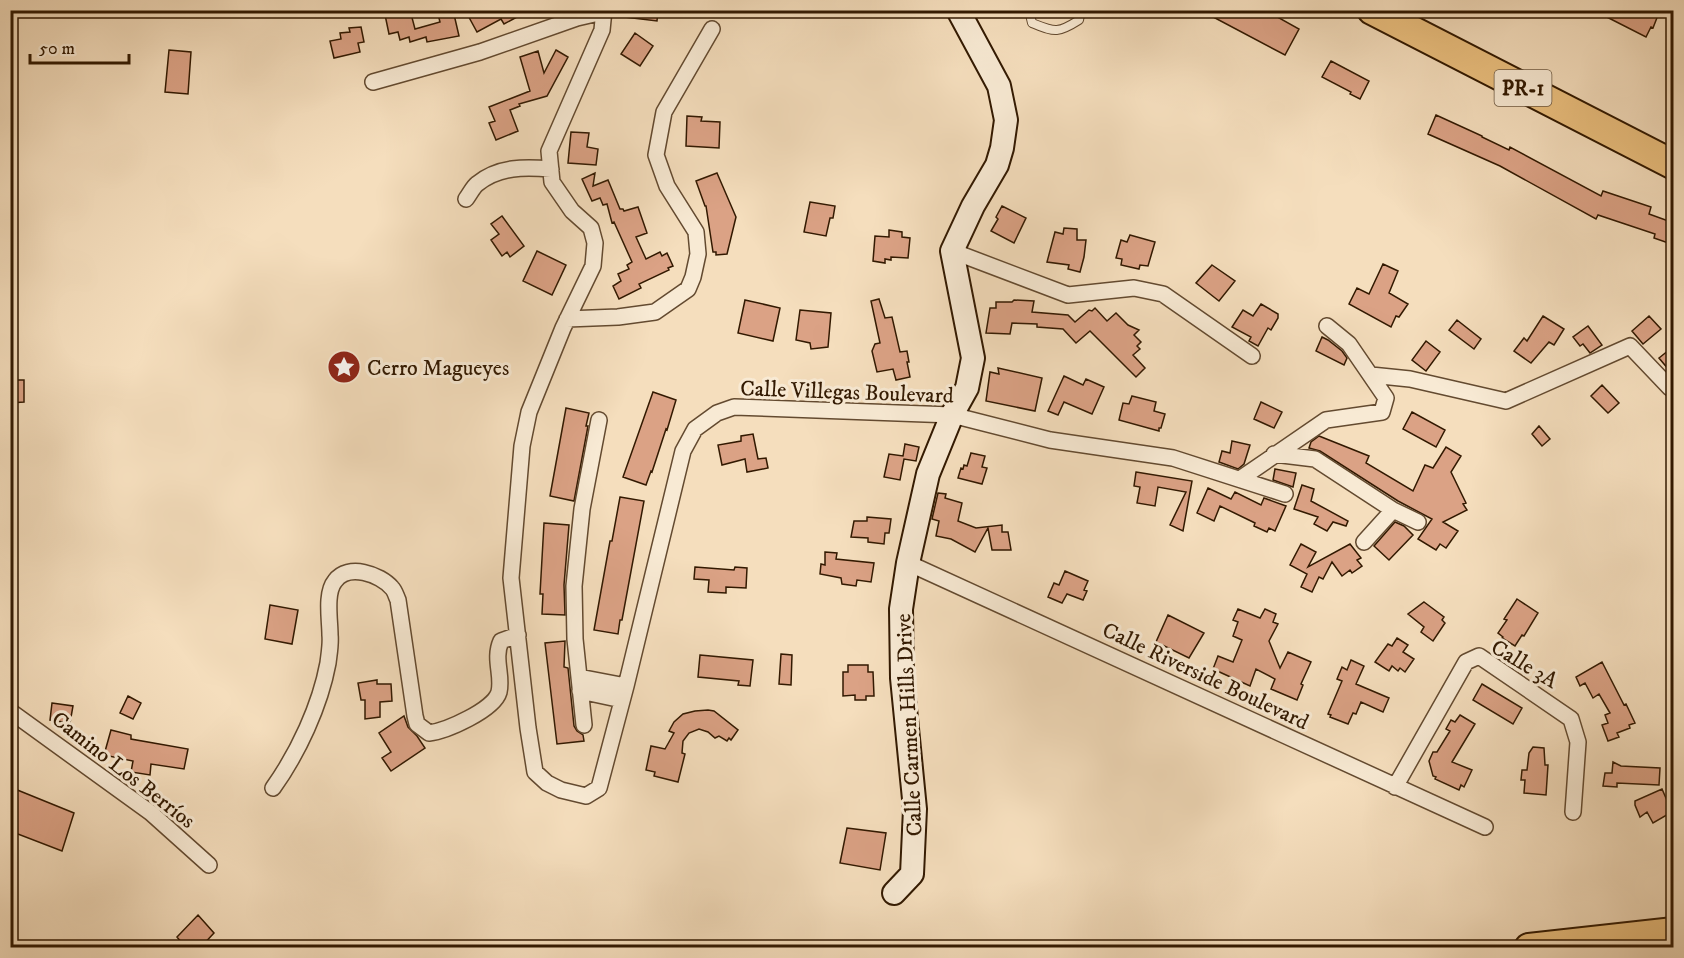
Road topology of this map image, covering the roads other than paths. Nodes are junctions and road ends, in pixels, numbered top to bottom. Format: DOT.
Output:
graph roads {
  1 [pos="958,10"];
  2 [pos="1029,10"];
  3 [pos="1081,10"];
  4 [pos="1371,10"];
  5 [pos="1411,10"];
  6 [pos="604,11"];
  7 [pos="712,29"];
  8 [pos="373,82"];
  9 [pos="1674,147"];
  10 [pos="1674,165"];
  11 [pos="551,169"];
  12 [pos="466,199"];
  13 [pos="952,250"];
  14 [pos="567,319"];
  15 [pos="1327,326"];
  16 [pos="1252,356"];
  17 [pos="1371,375"];
  18 [pos="1670,388"];
  19 [pos="952,415"];
  20 [pos="599,420"];
  21 [pos="1274,454"];
  22 [pos="1240,479"];
  23 [pos="1285,494"];
  24 [pos="1393,510"];
  25 [pos="1418,522"];
  26 [pos="1364,542"];
  27 [pos="908,562"];
  28 [pos="518,635"];
  29 [pos="579,684"];
  30 [pos="624,693"];
  31 [pos="10,711"];
  32 [pos="584,725"];
  33 [pos="1395,787"];
  34 [pos="273,788"];
  35 [pos="1573,812"];
  36 [pos="1485,827"];
  37 [pos="209,865"];
  38 [pos="894,892"];
  39 [pos="1674,932"];
  40 [pos="1529,948"];
  1 -- 13 [label="street"];
  2 -- 3 [label="lane"];
  4 -- 10 [label="highway, PR-1"];
  5 -- 9 [label="highway, PR-1"];
  6 -- 8 [label="street"];
  6 -- 11 [label="street"];
  7 -- 14 [label="street"];
  11 -- 12 [label="street"];
  11 -- 14 [label="street"];
  13 -- 16 [label="street"];
  13 -- 19 [label="street, Calle Carmen Hills Drive"];
  14 -- 28 [label="street"];
  15 -- 17 [label="street"];
  17 -- 18 [label="street"];
  17 -- 21 [label="street"];
  19 -- 22 [label="street, Calle Villegas Boulevard"];
  19 -- 27 [label="street, Calle Carmen Hills Drive"];
  19 -- 30 [label="street, Calle Villegas Boulevard"];
  20 -- 29 [label="street"];
  21 -- 22 [label="street"];
  21 -- 24 [label="street"];
  22 -- 23 [label="street, Calle Villegas Boulevard"];
  24 -- 25 [label="street"];
  24 -- 26 [label="street"];
  27 -- 33 [label="street, Calle Riverside Boulevard"];
  27 -- 38 [label="street, Calle Carmen Hills Drive"];
  28 -- 30 [label="street, Calle Villegas Boulevard"];
  28 -- 34 [label="street"];
  29 -- 30 [label="street"];
  29 -- 32 [label="street"];
  31 -- 37 [label="street, Camino Los Berríos"];
  33 -- 35 [label="street, Calle 3A"];
  33 -- 36 [label="street, Calle Riverside Boulevard"];
  39 -- 40 [label="highway"];
}
